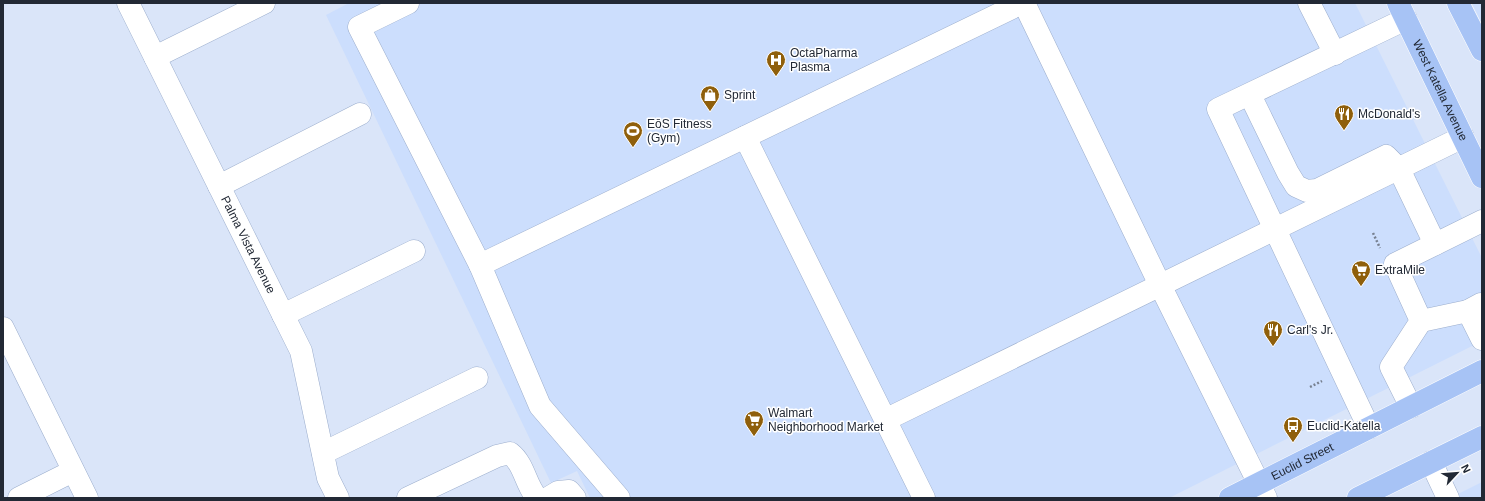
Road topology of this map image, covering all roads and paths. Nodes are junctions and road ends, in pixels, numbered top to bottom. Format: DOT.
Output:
graph roads {
  1 [pos="128,3"];
  2 [pos="264,3"];
  3 [pos="408,3"];
  4 [pos="1023,3"];
  5 [pos="1309,3"];
  6 [pos="1458,3"];
  7 [pos="1402,11"];
  8 [pos="1482,50"];
  9 [pos="1334,54"];
  10 [pos="155,57"];
  11 [pos="1250,94"];
  12 [pos="360,114"];
  13 [pos="745,137"];
  14 [pos="1463,137"];
  15 [pos="1399,169"];
  16 [pos="1482,177"];
  17 [pos="219,186"];
  18 [pos="1482,221"];
  19 [pos="1275,229"];
  20 [pos="1435,244"];
  21 [pos="414,251"];
  22 [pos="480,265"];
  23 [pos="1160,285"];
  24 [pos="1475,307"];
  25 [pos="283,315"];
  26 [pos="1421,321"];
  27 [pos="3,328"];
  28 [pos="1482,339"];
  29 [pos="1482,371"];
  30 [pos="477,378"];
  31 [pos="1327,379"];
  32 [pos="1310,387"];
  33 [pos="1411,407"];
  34 [pos="885,420"];
  35 [pos="1369,428"];
  36 [pos="1482,437"];
  37 [pos="323,453"];
  38 [pos="1431,462"];
  39 [pos="73,471"];
  40 [pos="1262,491"];
  41 [pos="20,498"];
  42 [pos="87,498"];
  43 [pos="338,498"];
  44 [pos="408,498"];
  45 [pos="537,498"];
  46 [pos="548,498"];
  47 [pos="575,498"];
  48 [pos="619,498"];
  49 [pos="924,498"];
  50 [pos="1230,498"];
  51 [pos="1358,498"];
  52 [pos="1448,498"];
  1 -- 10 [label="street, Palma Vista Avenue"];
  2 -- 10 [label="street"];
  3 -- 22 [label="street"];
  4 -- 13 [label="street"];
  4 -- 23 [label="street"];
  5 -- 9 [label="street"];
  6 -- 8 [label="main road"];
  7 -- 9 [label="street"];
  7 -- 14 [label="main road, West Katella Avenue"];
  9 -- 11 [label="street"];
  10 -- 17 [label="street, Palma Vista Avenue"];
  11 -- 15 [label="street"];
  11 -- 19 [label="street"];
  12 -- 17 [label="street"];
  13 -- 22 [label="street"];
  13 -- 34 [label="street"];
  14 -- 15 [label="street"];
  14 -- 16 [label="main road, West Katella Avenue"];
  15 -- 19 [label="street"];
  15 -- 20 [label="street"];
  17 -- 25 [label="street, Palma Vista Avenue"];
  18 -- 20 [label="street"];
  19 -- 23 [label="street"];
  19 -- 35 [label="street"];
  20 -- 26 [label="street"];
  21 -- 25 [label="street"];
  22 -- 48 [label="street"];
  23 -- 34 [label="street"];
  23 -- 40 [label="street"];
  24 -- 26 [label="street"];
  24 -- 28 [label="street"];
  25 -- 37 [label="street, Palma Vista Avenue"];
  26 -- 33 [label="street"];
  27 -- 39 [label="street"];
  29 -- 33 [label="main road, Euclid Street"];
  30 -- 37 [label="street"];
  31 -- 32 [label="path"];
  33 -- 35 [label="main road, Euclid Street"];
  34 -- 49 [label="street"];
  35 -- 40 [label="main road, Euclid Street"];
  36 -- 38 [label="main road"];
  37 -- 43 [label="street, Palma Vista Avenue"];
  38 -- 51 [label="main road"];
  38 -- 52 [label="street"];
  39 -- 41 [label="street"];
  39 -- 42 [label="street"];
  40 -- 50 [label="main road, Euclid Street"];
  44 -- 45 [label="street"];
  46 -- 47 [label="street"];
}
